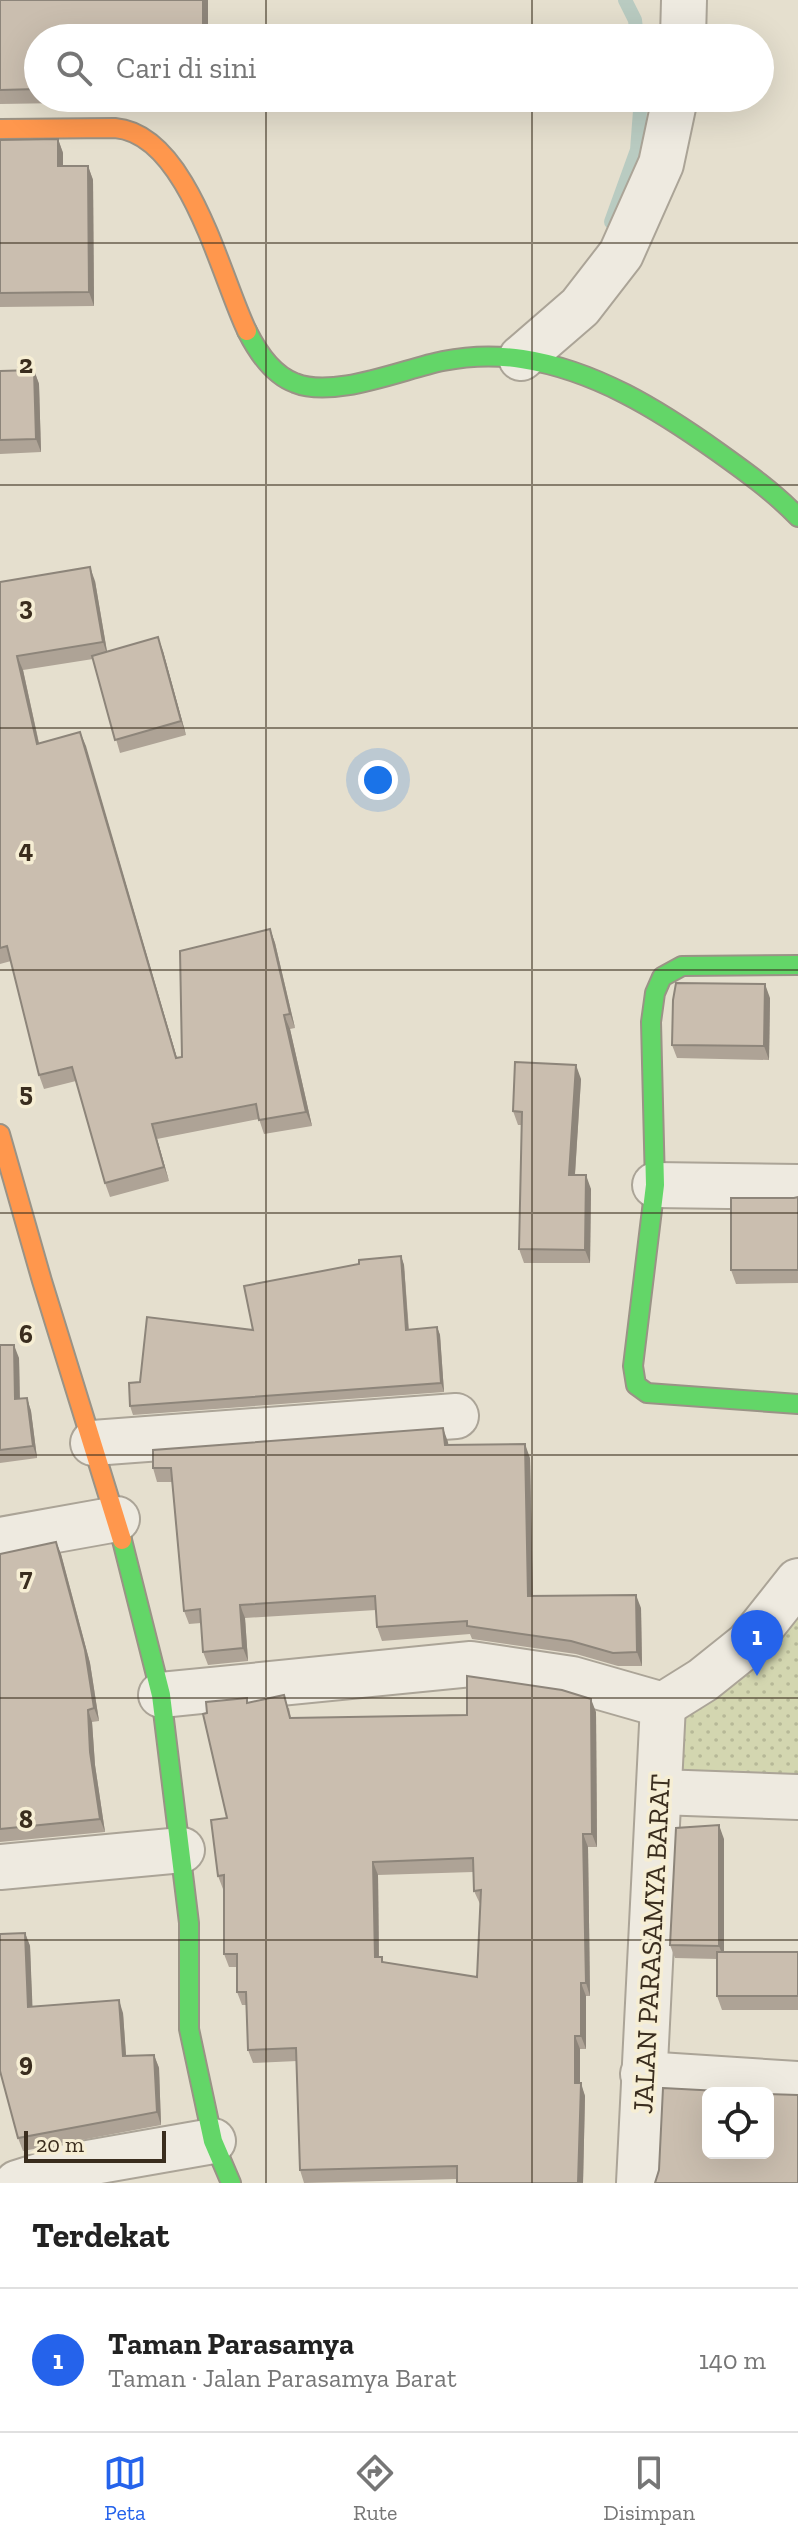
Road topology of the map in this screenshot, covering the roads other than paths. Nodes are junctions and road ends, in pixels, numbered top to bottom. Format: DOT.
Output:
graph roads {
  1 [pos="684,0"];
  2 [pos="683,24"];
  3 [pos="672,112"];
  4 [pos="0,129"];
  5 [pos="521,358"];
  6 [pos="798,517"];
  7 [pos="798,965"];
  8 [pos="0,1134"];
  9 [pos="655,1185"];
  10 [pos="798,1187"];
  11 [pos="798,1404"];
  12 [pos="456,1416"];
  13 [pos="93,1443"];
  14 [pos="117,1519"];
  15 [pos="0,1540"];
  16 [pos="798,1581"];
  17 [pos="161,1695"];
  18 [pos="663,1705"];
  19 [pos="659,1792"];
  20 [pos="798,1797"];
  21 [pos="182,1850"];
  22 [pos="0,1867"];
  23 [pos="643,2074"];
  24 [pos="798,2084"];
  25 [pos="213,2141"];
  26 [pos="17,2183"];
  27 [pos="231,2183"];
  28 [pos="639,2183"];
  1 -- 2 [label="street"];
  3 -- 5 [label="street"];
  4 -- 5 [label="street"];
  5 -- 6 [label="street"];
  7 -- 9 [label="street"];
  8 -- 13 [label="street"];
  9 -- 10 [label="street"];
  9 -- 11 [label="street"];
  12 -- 13 [label="street"];
  13 -- 14 [label="street"];
  14 -- 15 [label="street"];
  14 -- 17 [label="street"];
  16 -- 18 [label="street"];
  17 -- 18 [label="street"];
  17 -- 21 [label="street"];
  18 -- 19 [label="street, JALAN PARASAMYA BARAT"];
  19 -- 20 [label="street"];
  19 -- 23 [label="street, JALAN PARASAMYA BARAT"];
  21 -- 22 [label="street"];
  21 -- 25 [label="street"];
  23 -- 24 [label="street"];
  23 -- 28 [label="street, JALAN PARASAMYA BARAT"];
  25 -- 26 [label="street"];
  25 -- 27 [label="street"];
}
